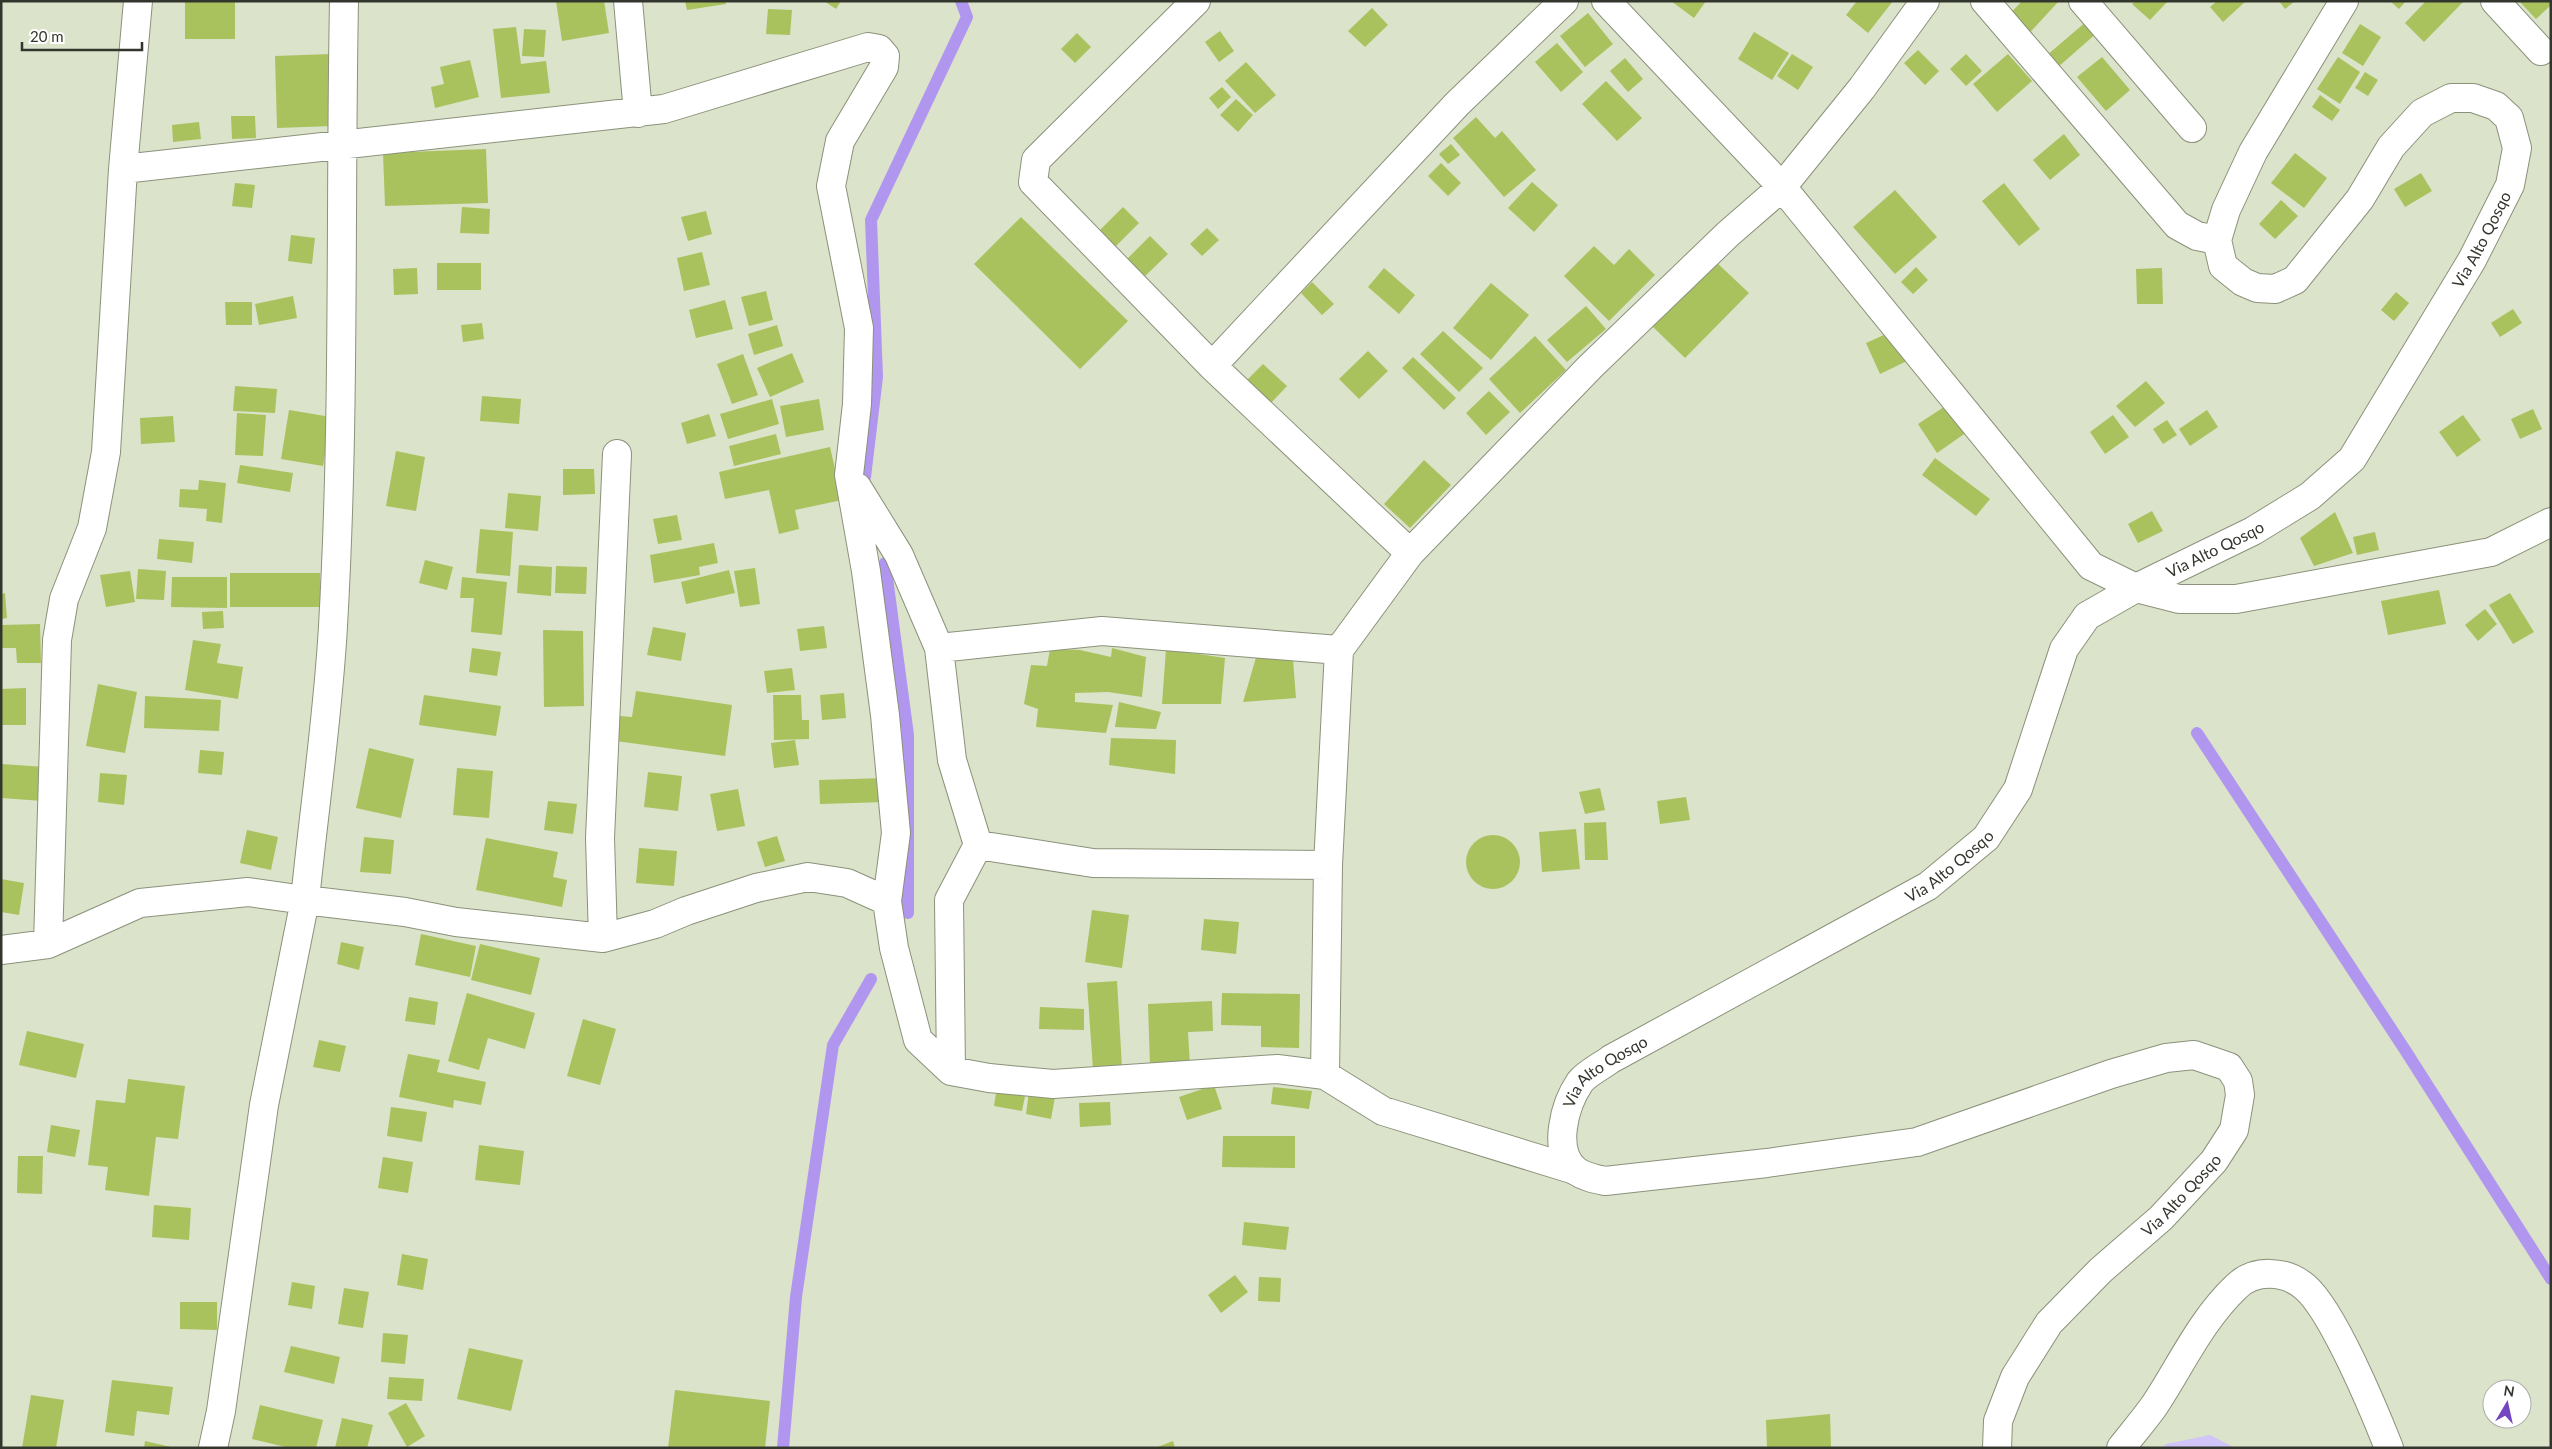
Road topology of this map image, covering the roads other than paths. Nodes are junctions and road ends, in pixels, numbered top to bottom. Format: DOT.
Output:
graph roads {
  1 [pos="138,1"];
  2 [pos="344,1"];
  3 [pos="628,1"];
  4 [pos="1196,1"];
  5 [pos="1564,1"];
  6 [pos="1606,1"];
  7 [pos="1924,1"];
  8 [pos="1985,1"];
  9 [pos="2082,1"];
  10 [pos="2344,1"];
  11 [pos="2495,1"];
  12 [pos="2541,51"];
  13 [pos="638,113"];
  14 [pos="2192,128"];
  15 [pos="341,145"];
  16 [pos="123,169"];
  17 [pos="1782,187"];
  18 [pos="2217,240"];
  19 [pos="1212,366"];
  20 [pos="617,454"];
  21 [pos="849,475"];
  22 [pos="2551,522"];
  23 [pos="1410,554"];
  24 [pos="2136,588"];
  25 [pos="939,648"];
  26 [pos="1339,650"];
  27 [pos="978,845"];
  28 [pos="1328,865"];
  29 [pos="305,900"];
  30 [pos="887,901"];
  31 [pos="603,938"];
  32 [pos="48,944"];
  33 [pos="1,950"];
  34 [pos="951,1071"];
  35 [pos="1325,1075"];
  36 [pos="1575,1170"];
  37 [pos="212,1448"];
  38 [pos="1998,1448"];
  39 [pos="2121,1448"];
  40 [pos="2389,1448"];
  1 -- 16 [label="street"];
  2 -- 15 [label="street"];
  3 -- 13 [label="street"];
  4 -- 19 [label="street"];
  5 -- 19 [label="street"];
  6 -- 17 [label="street"];
  7 -- 17 [label="street"];
  8 -- 18 [label="street"];
  9 -- 14 [label="street"];
  10 -- 18 [label="street, Via Alto Qosqo"];
  11 -- 12 [label="street"];
  13 -- 15 [label="street"];
  13 -- 21 [label="street"];
  15 -- 16 [label="street"];
  15 -- 29 [label="street"];
  16 -- 32 [label="street"];
  17 -- 23 [label="street"];
  17 -- 24 [label="street"];
  18 -- 24 [label="street, Via Alto Qosqo"];
  19 -- 23 [label="street"];
  20 -- 31 [label="street"];
  21 -- 25 [label="street"];
  21 -- 30 [label="street"];
  22 -- 24 [label="street"];
  23 -- 26 [label="street"];
  24 -- 36 [label="street, Via Alto Qosqo"];
  25 -- 26 [label="street"];
  25 -- 27 [label="street"];
  26 -- 28 [label="street"];
  27 -- 28 [label="street"];
  27 -- 34 [label="street"];
  28 -- 35 [label="street"];
  29 -- 31 [label="street"];
  29 -- 32 [label="street"];
  29 -- 37 [label="street"];
  30 -- 31 [label="street"];
  30 -- 34 [label="street"];
  32 -- 33 [label="street"];
  34 -- 35 [label="street"];
  35 -- 36 [label="street"];
  36 -- 38 [label="street, Via Alto Qosqo"];
  39 -- 40 [label="street"];
}
